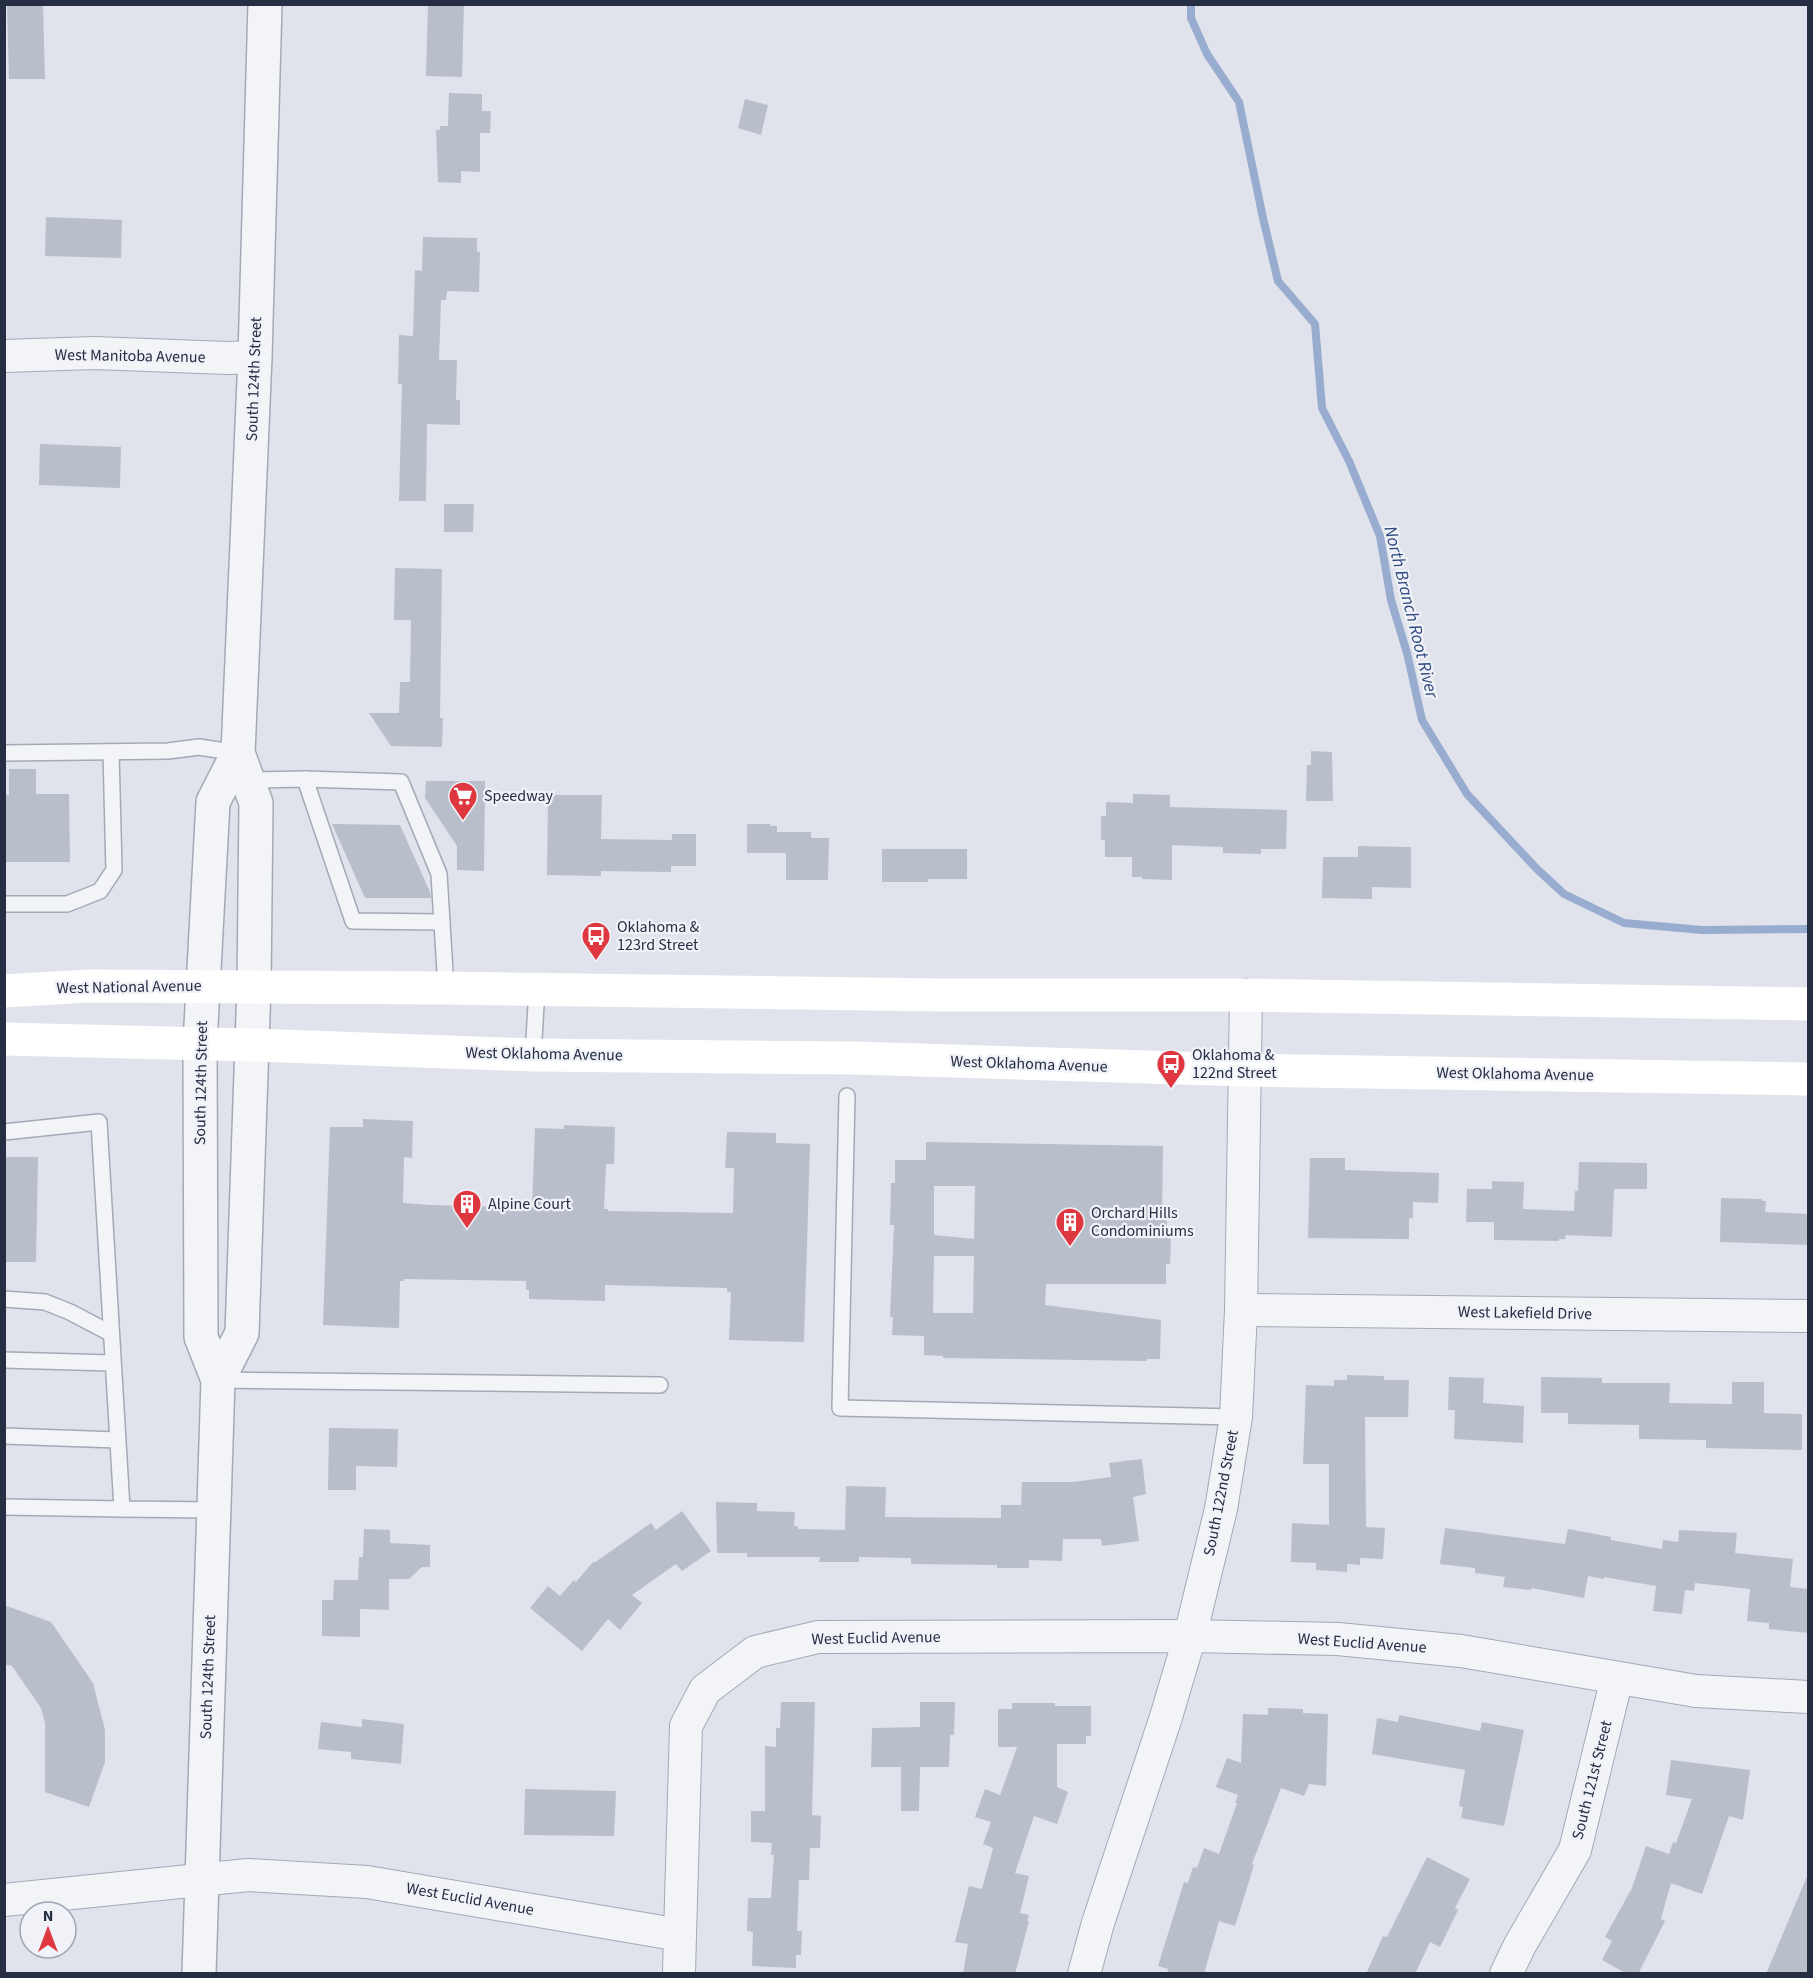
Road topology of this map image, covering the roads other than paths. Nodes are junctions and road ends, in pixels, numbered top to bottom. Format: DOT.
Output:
graph roads {
  1 [pos="265,4"];
  2 [pos="4,356"];
  3 [pos="255,357"];
  4 [pos="111,752"];
  5 [pos="4,753"];
  6 [pos="243,766"];
  7 [pos="305,779"];
  8 [pos="4,904"];
  9 [pos="442,922"];
  10 [pos="203,986"];
  11 [pos="254,986"];
  12 [pos="446,988"];
  13 [pos="537,989"];
  14 [pos="4,991"];
  15 [pos="1246,995"];
  16 [pos="1809,1004"];
  17 [pos="4,1039"];
  18 [pos="200,1044"];
  19 [pos="250,1045"];
  20 [pos="533,1055"];
  21 [pos="1245,1070"];
  22 [pos="1809,1079"];
  23 [pos="848,1096"];
  24 [pos="4,1132"];
  25 [pos="4,1299"];
  26 [pos="1241,1310"];
  27 [pos="1809,1316"];
  28 [pos="110,1333"];
  29 [pos="4,1360"];
  30 [pos="112,1363"];
  31 [pos="218,1380"];
  32 [pos="660,1385"];
  33 [pos="1236,1417"];
  34 [pos="4,1436"];
  35 [pos="117,1440"];
  36 [pos="4,1507"];
  37 [pos="122,1509"];
  38 [pos="214,1510"];
  39 [pos="1190,1636"];
  40 [pos="1617,1678"];
  41 [pos="1809,1697"];
  42 [pos="202,1879"];
  43 [pos="4,1900"];
  44 [pos="681,1935"];
  45 [pos="199,1974"];
  46 [pos="679,1974"];
  47 [pos="1084,1974"];
  48 [pos="1506,1974"];
  1 -- 3 [label="street, South 124th Street"];
  2 -- 3 [label="street, West Manitoba Avenue"];
  3 -- 6 [label="street, South 124th Street"];
  4 -- 5 [label="lane"];
  4 -- 6 [label="lane"];
  4 -- 8 [label="lane"];
  6 -- 7 [label="lane"];
  6 -- 10 [label="street, South 124th Street"];
  6 -- 11 [label="street, South 124th Street"];
  7 -- 9 [label="lane"];
  7 -- 9 [label="lane"];
  9 -- 12 [label="lane"];
  10 -- 11 [label="main road, West National Avenue"];
  10 -- 14 [label="main road, West National Avenue"];
  10 -- 18 [label="street, South 124th Street"];
  11 -- 12 [label="main road"];
  11 -- 19 [label="street, South 124th Street"];
  12 -- 13 [label="main road"];
  13 -- 15 [label="main road"];
  13 -- 20 [label="lane"];
  15 -- 16 [label="main road"];
  15 -- 21 [label="street, South 122nd Street"];
  17 -- 18 [label="main road"];
  18 -- 19 [label="main road"];
  18 -- 31 [label="street, South 124th Street"];
  19 -- 20 [label="main road, West Oklahoma Avenue"];
  19 -- 31 [label="street, South 124th Street"];
  20 -- 21 [label="main road, West Oklahoma Avenue"];
  21 -- 22 [label="main road, West Oklahoma Avenue"];
  21 -- 26 [label="street, South 122nd Street"];
  23 -- 33 [label="lane"];
  24 -- 28 [label="lane"];
  25 -- 28 [label="lane"];
  26 -- 27 [label="street, West Lakefield Drive"];
  26 -- 33 [label="street, South 122nd Street"];
  28 -- 30 [label="lane"];
  29 -- 30 [label="lane"];
  30 -- 35 [label="lane"];
  31 -- 32 [label="lane"];
  31 -- 38 [label="street, South 124th Street"];
  33 -- 39 [label="street, South 122nd Street"];
  34 -- 35 [label="lane"];
  35 -- 37 [label="lane"];
  36 -- 37 [label="lane"];
  37 -- 38 [label="lane"];
  38 -- 42 [label="street, South 124th Street"];
  39 -- 40 [label="street, West Euclid Avenue"];
  39 -- 44 [label="street, West Euclid Avenue"];
  39 -- 47 [label="street, South 122nd Street"];
  40 -- 41 [label="street, West Euclid Avenue"];
  40 -- 48 [label="street, South 121st Street"];
  42 -- 43 [label="street, West Euclid Avenue"];
  42 -- 44 [label="street, West Euclid Avenue"];
  42 -- 45 [label="street, South 124th Street"];
  44 -- 46 [label="street"];
}
